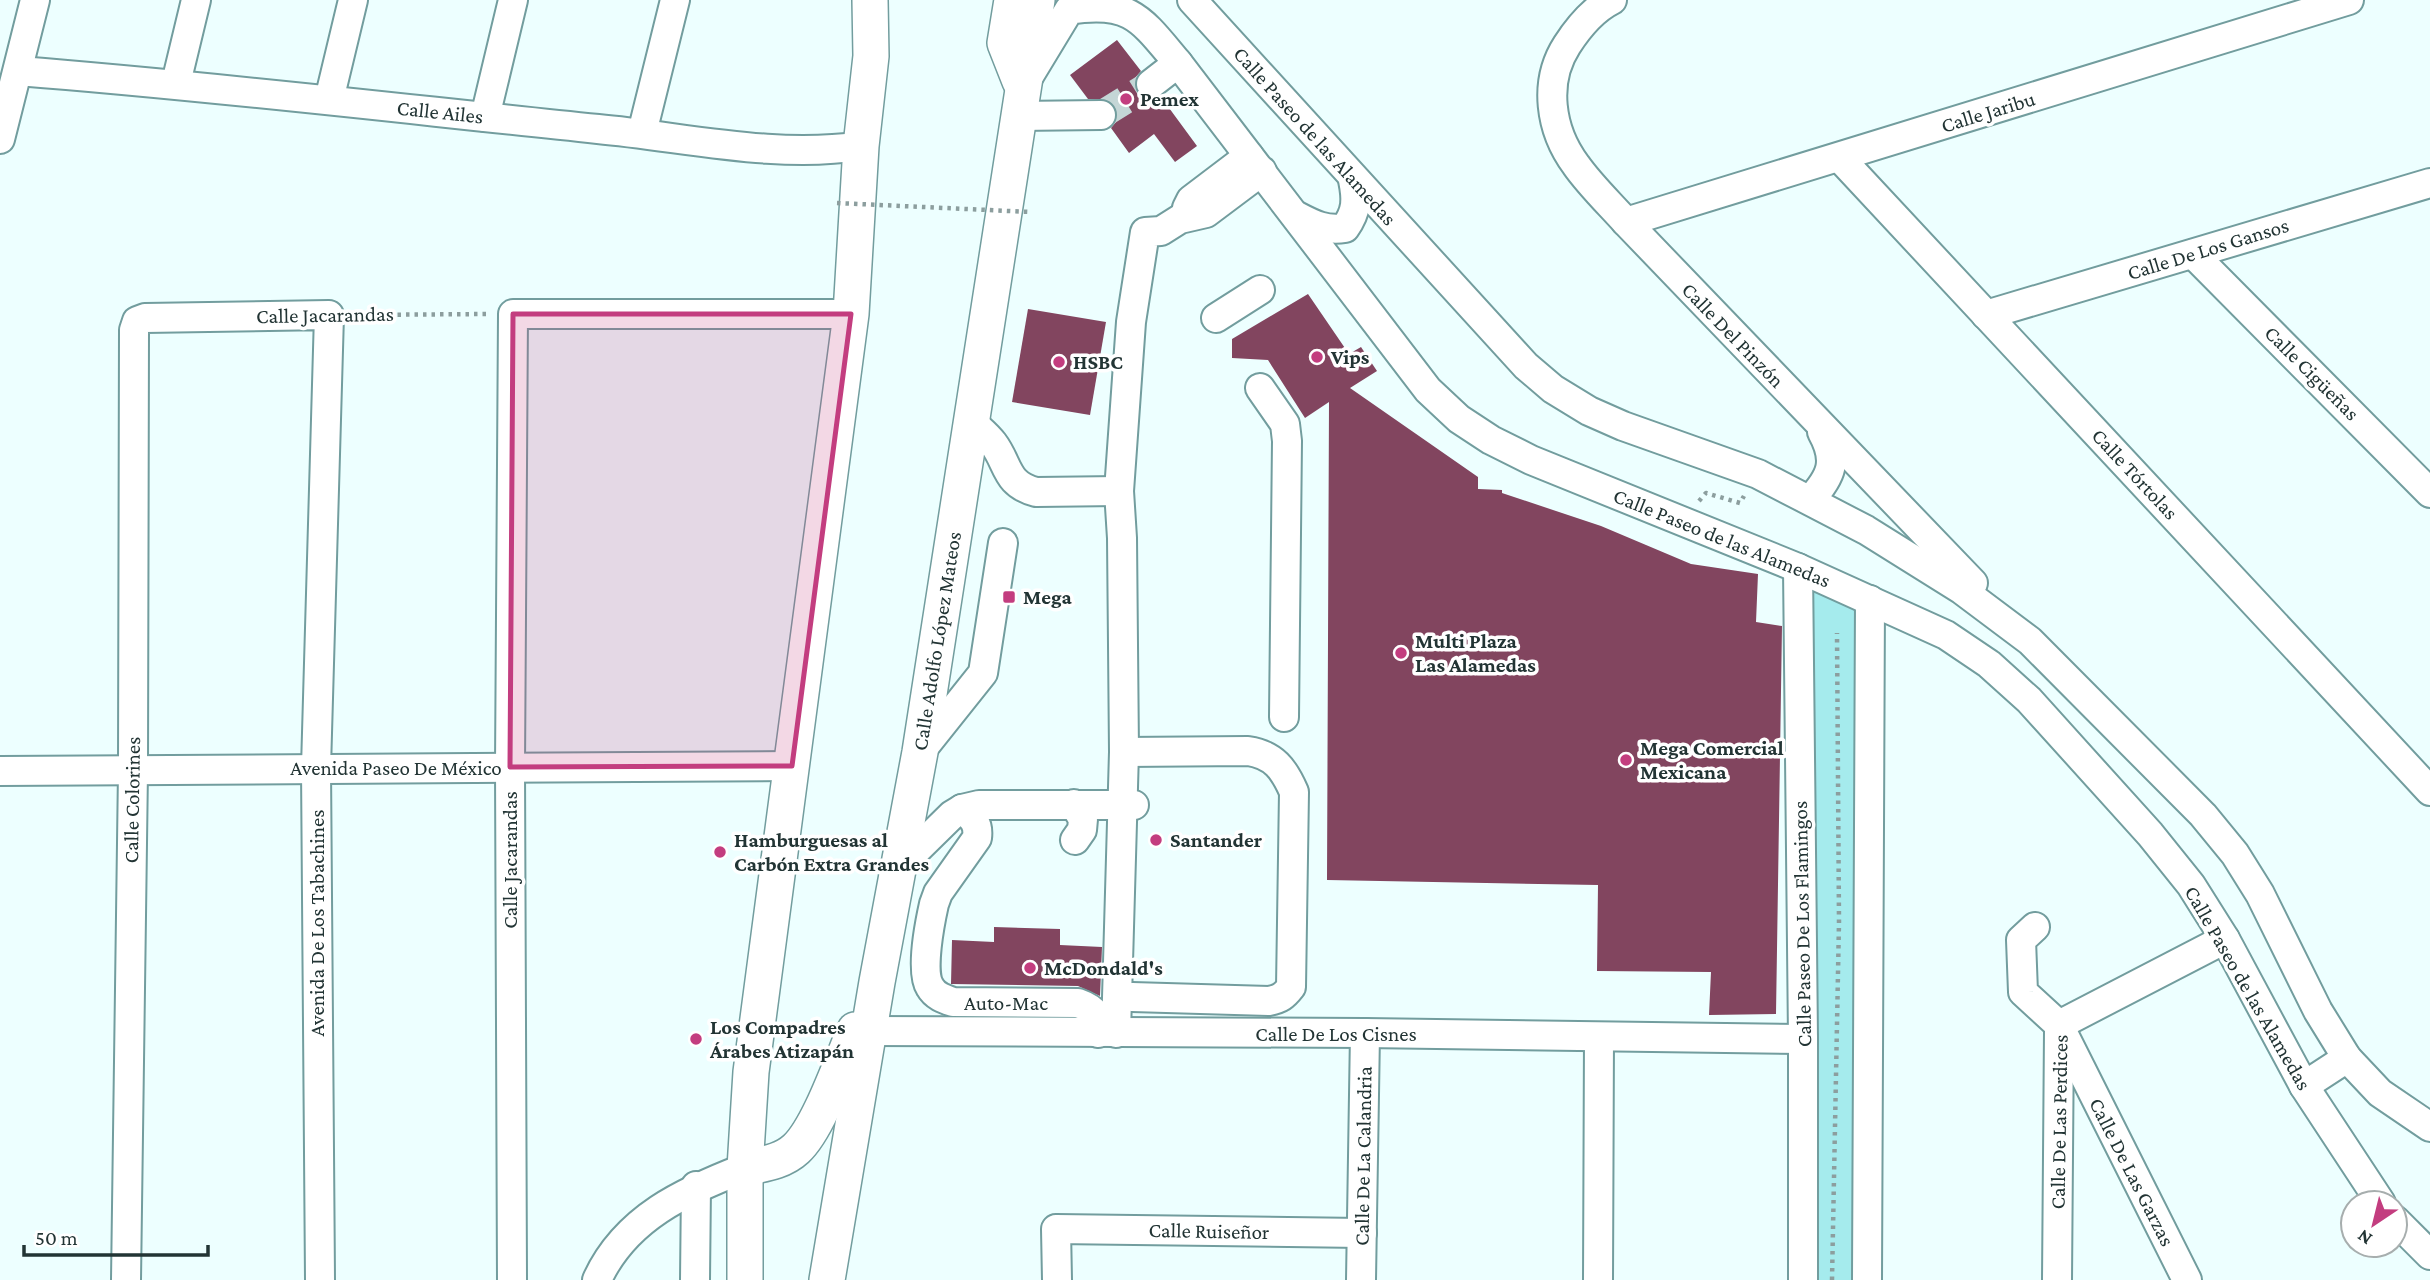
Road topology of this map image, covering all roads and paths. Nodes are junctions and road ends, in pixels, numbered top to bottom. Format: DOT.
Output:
graph roads {
  1 [pos="35,0"];
  2 [pos="196,0"];
  3 [pos="353,0"];
  4 [pos="513,0"];
  5 [pos="675,0"];
  6 [pos="870,0"];
  7 [pos="882,0"];
  8 [pos="1012,0"];
  9 [pos="1037,0"];
  10 [pos="1192,0"];
  11 [pos="1612,0"];
  12 [pos="2349,0"];
  13 [pos="1114,3"];
  14 [pos="871,56"];
  15 [pos="1178,63"];
  16 [pos="18,71"];
  17 [pos="176,83"];
  18 [pos="1151,84"];
  19 [pos="329,100"];
  20 [pos="1020,102"];
  21 [pos="1101,115"];
  22 [pos="485,117"];
  23 [pos="642,133"];
  24 [pos="0,139"];
  25 [pos="861,146"];
  26 [pos="1840,158"];
  27 [pos="1255,163"];
  28 [pos="1353,180"];
  29 [pos="2430,183"];
  30 [pos="837,203"];
  31 [pos="1031,212"];
  32 [pos="1295,214"];
  33 [pos="1626,222"];
  34 [pos="2193,254"];
  35 [pos="1260,290"];
  36 [pos="513,314"];
  37 [pos="851,314"];
  38 [pos="329,315"];
  39 [pos="1986,315"];
  40 [pos="1216,318"];
  41 [pos="137,321"];
  42 [pos="1260,388"];
  43 [pos="972,422"];
  44 [pos="1817,423"];
  45 [pos="1119,491"];
  46 [pos="2430,493"];
  47 [pos="1810,500"];
  48 [pos="1003,543"];
  49 [pos="1798,568"];
  50 [pos="1870,600"];
  51 [pos="1837,633"];
  52 [pos="2030,641"];
  53 [pos="1284,717"];
  54 [pos="920,752"];
  55 [pos="1124,760"];
  56 [pos="792,766"];
  57 [pos="510,767"];
  58 [pos="316,768"];
  59 [pos="133,770"];
  60 [pos="0,771"];
  61 [pos="2430,791"];
  62 [pos="1074,804"];
  63 [pos="1128,805"];
  64 [pos="962,809"];
  65 [pos="1075,840"];
  66 [pos="898,868"];
  67 [pos="2035,927"];
  68 [pos="2225,939"];
  69 [pos="877,982"];
  70 [pos="1132,997"];
  71 [pos="2059,1026"];
  72 [pos="869,1031"];
  73 [pos="1115,1033"];
  74 [pos="1365,1033"];
  75 [pos="1599,1037"];
  76 [pos="1803,1040"];
  77 [pos="2347,1058"];
  78 [pos="2304,1086"];
  79 [pos="2430,1128"];
  80 [pos="745,1168"];
  81 [pos="696,1186"];
  82 [pos="2372,1189"];
  83 [pos="1362,1234"];
  84 [pos="2409,1234"];
  85 [pos="2430,1255"];
  86 [pos="126,1280"];
  87 [pos="320,1280"];
  88 [pos="512,1280"];
  89 [pos="597,1280"];
  90 [pos="695,1280"];
  91 [pos="745,1280"];
  92 [pos="827,1280"];
  93 [pos="1058,1280"];
  94 [pos="1361,1280"];
  95 [pos="1598,1280"];
  96 [pos="1803,1280"];
  97 [pos="1832,1280"];
  98 [pos="1867,1280"];
  99 [pos="2057,1280"];
  100 [pos="2187,1280"];
  1 -- 16 [label="street"];
  2 -- 17 [label="street"];
  3 -- 19 [label="street"];
  4 -- 22 [label="street"];
  5 -- 23 [label="street"];
  6 -- 14 [label="main road"];
  7 -- 14 [label="main road"];
  8 -- 20 [label="main road"];
  9 -- 20 [label="main road, Calle Adolfo López Mateos"];
  10 -- 28 [label="street, Calle Paseo de las Alamedas"];
  11 -- 33 [label="street, Calle Del Pinzón"];
  12 -- 26 [label="street, Calle Jaribu"];
  13 -- 15 [label="street, Calle Paseo de las Alamedas"];
  13 -- 20 [label="street, Calle Paseo de las Alamedas"];
  14 -- 25 [label="main road"];
  15 -- 18 [label="street"];
  15 -- 27 [label="street, Calle Paseo de las Alamedas"];
  16 -- 17 [label="street, Calle Ailes"];
  16 -- 24 [label="street"];
  17 -- 19 [label="street, Calle Ailes"];
  19 -- 22 [label="street, Calle Ailes"];
  20 -- 21 [label="street"];
  20 -- 43 [label="main road, Calle Adolfo López Mateos"];
  22 -- 23 [label="street, Calle Ailes"];
  23 -- 25 [label="street, Calle Ailes"];
  25 -- 37 [label="main road"];
  26 -- 33 [label="street, Calle Jaribu"];
  26 -- 39 [label="street, Calle Tórtolas"];
  27 -- 32 [label="street, Calle Paseo de las Alamedas"];
  27 -- 45 [label="street"];
  28 -- 32 [label="street"];
  28 -- 47 [label="street, Calle Paseo de las Alamedas"];
  29 -- 34 [label="street, Calle De Los Gansos"];
  30 -- 31 [label="path, bridge"];
  32 -- 49 [label="street, Calle Paseo de las Alamedas"];
  33 -- 44 [label="street, Calle Del Pinzón"];
  34 -- 39 [label="street, Calle De Los Gansos"];
  34 -- 46 [label="street, Calle Cigüeñas"];
  35 -- 40 [label="street"];
  36 -- 37 [label="street"];
  36 -- 38 [label="path, Calle Jacarandas"];
  36 -- 57 [label="street, Calle Jacarandas"];
  37 -- 56 [label="main road"];
  38 -- 41 [label="street, Calle Jacarandas"];
  38 -- 58 [label="street, Avenida De Los Tabachines"];
  39 -- 61 [label="street, Calle Tórtolas"];
  41 -- 59 [label="street, Calle Colorines"];
  42 -- 53 [label="street"];
  43 -- 45 [label="street"];
  43 -- 54 [label="main road, Calle Adolfo López Mateos"];
  44 -- 47 [label="street"];
  44 -- 52 [label="street, Calle Del Pinzón"];
  45 -- 55 [label="street"];
  47 -- 52 [label="street, Calle Paseo de las Alamedas"];
  48 -- 54 [label="street"];
  49 -- 50 [label="street, Calle Paseo de las Alamedas"];
  49 -- 76 [label="street, Calle Paseo De Los Flamingos"];
  50 -- 68 [label="street, Calle Paseo de las Alamedas"];
  50 -- 98 [label="street"];
  51 -- 97 [label="path"];
  52 -- 77 [label="street, Calle Paseo de las Alamedas"];
  54 -- 66 [label="main road, Calle Adolfo López Mateos"];
  55 -- 63 [label="street"];
  55 -- 70 [label="street"];
  56 -- 57 [label="street, Avenida Paseo De México"];
  56 -- 80 [label="main road"];
  57 -- 58 [label="street, Avenida Paseo De México"];
  57 -- 88 [label="street, Calle Jacarandas"];
  58 -- 59 [label="street, Avenida Paseo De México"];
  58 -- 87 [label="street, Avenida De Los Tabachines"];
  59 -- 60 [label="street, Avenida Paseo De México"];
  59 -- 86 [label="street, Calle Colorines"];
  62 -- 63 [label="street"];
  62 -- 64 [label="street"];
  62 -- 65 [label="street"];
  63 -- 70 [label="street"];
  63 -- 73 [label="street"];
  64 -- 66 [label="street"];
  64 -- 73 [label="street, Auto-Mac"];
  66 -- 69 [label="main road, Calle Adolfo López Mateos"];
  67 -- 71 [label="street, Calle De Las Garzas"];
  68 -- 71 [label="street, Calle De Las Perdices"];
  68 -- 78 [label="street, Calle Paseo de las Alamedas"];
  69 -- 72 [label="main road, Calle Adolfo López Mateos"];
  69 -- 80 [label="main road"];
  70 -- 73 [label="street"];
  71 -- 99 [label="street, Calle De Las Perdices"];
  71 -- 100 [label="street, Calle De Las Garzas"];
  72 -- 73 [label="street, Calle De Los Cisnes"];
  72 -- 92 [label="main road, Calle Adolfo López Mateos"];
  73 -- 74 [label="street, Calle De Los Cisnes"];
  74 -- 75 [label="street, Calle De Los Cisnes"];
  74 -- 83 [label="street, Calle De La Calandria"];
  75 -- 76 [label="street, Calle De Los Cisnes"];
  75 -- 95 [label="street"];
  76 -- 96 [label="street, Calle Paseo De Los Flamingos"];
  77 -- 78 [label="street"];
  77 -- 79 [label="street, Calle Paseo de las Alamedas"];
  78 -- 82 [label="street, Calle Paseo de las Alamedas"];
  80 -- 81 [label="street"];
  80 -- 91 [label="main road"];
  81 -- 89 [label="street"];
  81 -- 90 [label="street"];
  83 -- 93 [label="street, Calle Ruiseñor"];
  83 -- 94 [label="street, Calle De La Calandria"];
  84 -- 85 [label="street"];
}
